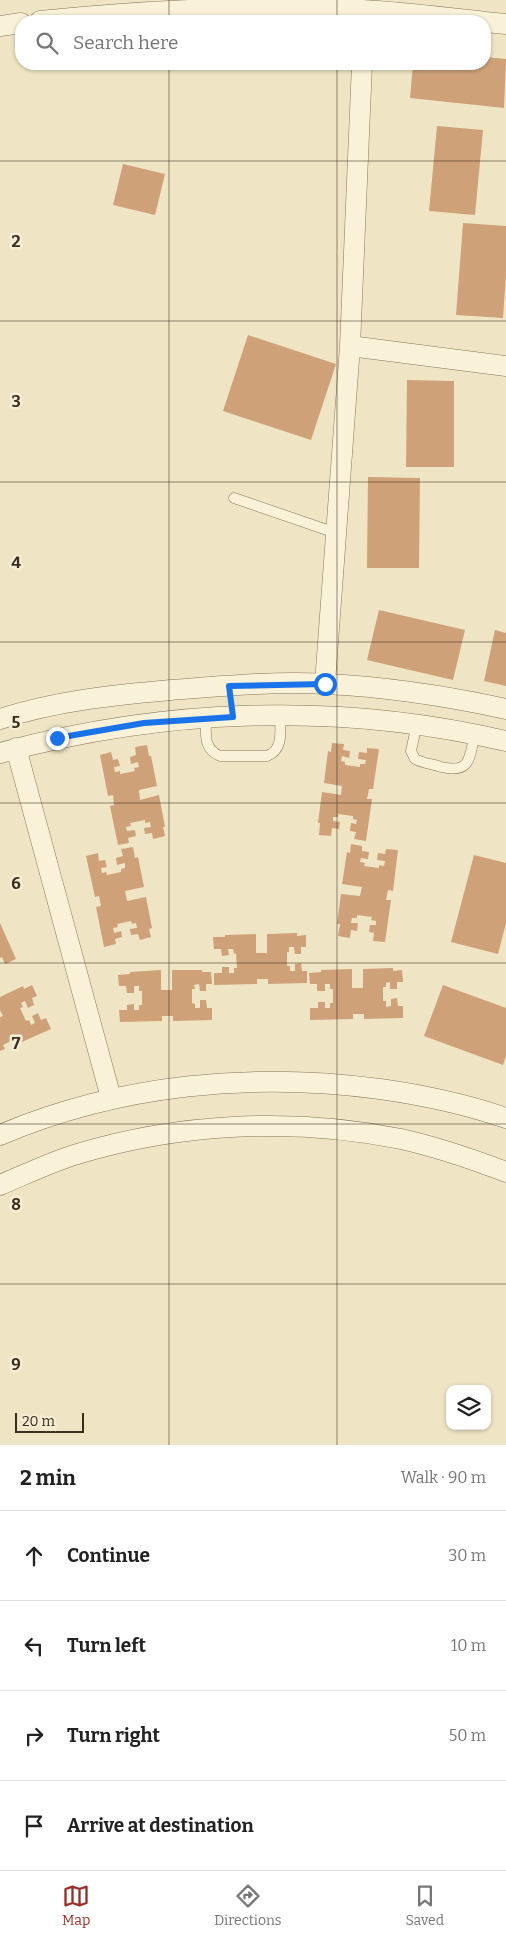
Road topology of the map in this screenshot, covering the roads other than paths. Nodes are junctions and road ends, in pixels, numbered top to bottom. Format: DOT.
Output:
graph roads {
  1 [pos="182,5"];
  2 [pos="93,15"];
  3 [pos="357,15"];
  4 [pos="491,23"];
  5 [pos="15,24"];
  6 [pos="506,24"];
  7 [pos="0,26"];
  8 [pos="362,70"];
  9 [pos="350,346"];
  10 [pos="506,366"];
  11 [pos="234,498"];
  12 [pos="336,533"];
  13 [pos="325,684"];
  14 [pos="229,686"];
  15 [pos="506,709"];
  16 [pos="280,715"];
  17 [pos="233,717"];
  18 [pos="206,718"];
  19 [pos="0,719"];
  20 [pos="417,724"];
  21 [pos="475,734"];
  22 [pos="506,742"];
  23 [pos="8,751"];
  24 [pos="111,1098"];
  25 [pos="506,1118"];
  26 [pos="0,1135"];
  27 [pos="506,1172"];
  28 [pos="0,1185"];
  1 -- 2 [label="street"];
  1 -- 3 [label="street"];
  4 -- 6 [label="street"];
  5 -- 7 [label="street"];
  8 -- 9 [label="street"];
  9 -- 10 [label="street"];
  9 -- 12 [label="street"];
  11 -- 12 [label="lane"];
  12 -- 13 [label="street"];
  13 -- 14 [label="street"];
  13 -- 15 [label="street"];
  14 -- 17 [label="street"];
  14 -- 19 [label="street"];
  16 -- 17 [label="street"];
  16 -- 18 [label="lane"];
  16 -- 20 [label="street"];
  17 -- 18 [label="street"];
  18 -- 23 [label="street"];
  20 -- 21 [label="street"];
  20 -- 21 [label="lane"];
  21 -- 22 [label="street"];
  23 -- 24 [label="street"];
  24 -- 25 [label="street"];
  24 -- 26 [label="street"];
  27 -- 28 [label="street"];
}
